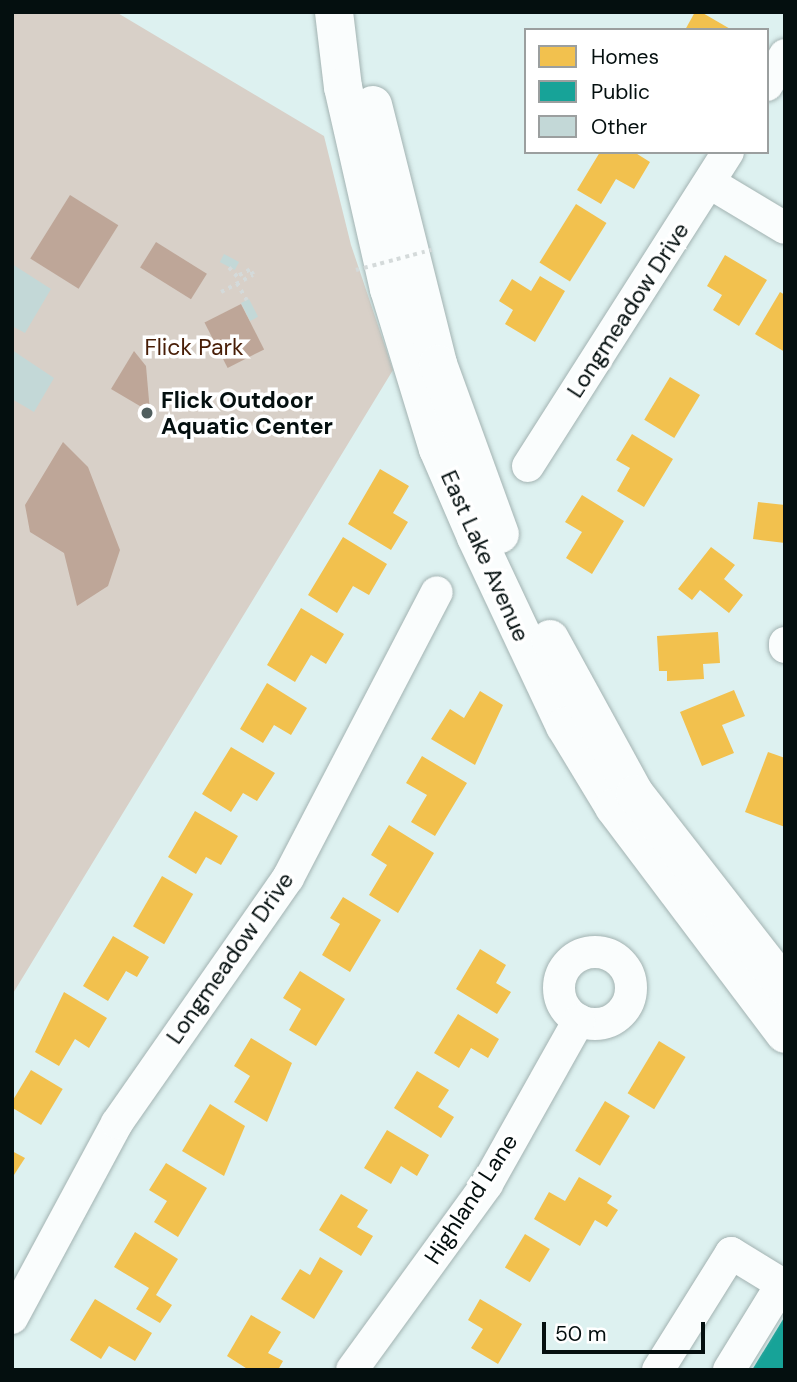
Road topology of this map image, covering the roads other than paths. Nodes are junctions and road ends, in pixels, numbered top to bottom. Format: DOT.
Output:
graph roads {
  1 [pos="334,12"];
  2 [pos="359,12"];
  3 [pos="785,55"];
  4 [pos="769,82"];
  5 [pos="727,154"];
  6 [pos="710,183"];
  7 [pos="785,228"];
  8 [pos="528,466"];
  9 [pos="437,592"];
  10 [pos="785,987"];
  11 [pos="579,1020"];
  12 [pos="785,1034"];
  13 [pos="783,1285"];
  14 [pos="12,1318"];
  15 [pos="352,1370"];
  16 [pos="658,1370"];
  17 [pos="729,1370"];
  1 -- 12 [label="main road, East Lake Avenue"];
  2 -- 10 [label="main road, East Lake Avenue"];
  3 -- 4 [label="street"];
  5 -- 6 [label="street, Longmeadow Drive"];
  6 -- 7 [label="street"];
  6 -- 8 [label="street, Longmeadow Drive"];
  9 -- 14 [label="street, Longmeadow Drive"];
  11 -- 15 [label="street, Highland Lane"];
  13 -- 16 [label="street"];
  13 -- 17 [label="street"];
}
